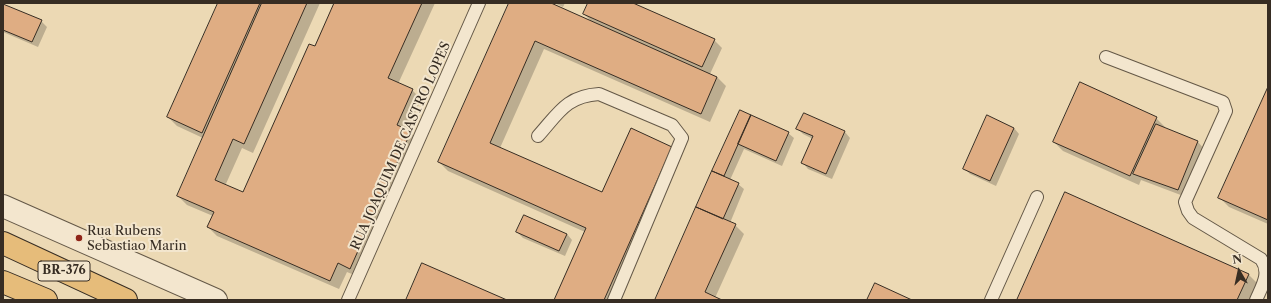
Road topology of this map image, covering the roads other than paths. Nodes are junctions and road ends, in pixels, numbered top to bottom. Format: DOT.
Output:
graph roads {
  1 [pos="479,3"];
  2 [pos="1106,57"];
  3 [pos="538,136"];
  4 [pos="1037,197"];
  5 [pos="3,206"];
  6 [pos="3,243"];
  7 [pos="3,282"];
  8 [pos="46,300"];
  9 [pos="126,300"];
  10 [pos="216,300"];
  11 [pos="348,300"];
  12 [pos="614,300"];
  13 [pos="991,300"];
  14 [pos="1256,300"];
  1 -- 11 [label="lane, RUA JOAQUIM DE CASTRO LOPES"];
  2 -- 14 [label="lane"];
  3 -- 12 [label="lane"];
  4 -- 13 [label="lane"];
  5 -- 10 [label="street"];
  6 -- 9 [label="main road, BR-376"];
  7 -- 8 [label="main road, BR-376"];
}
